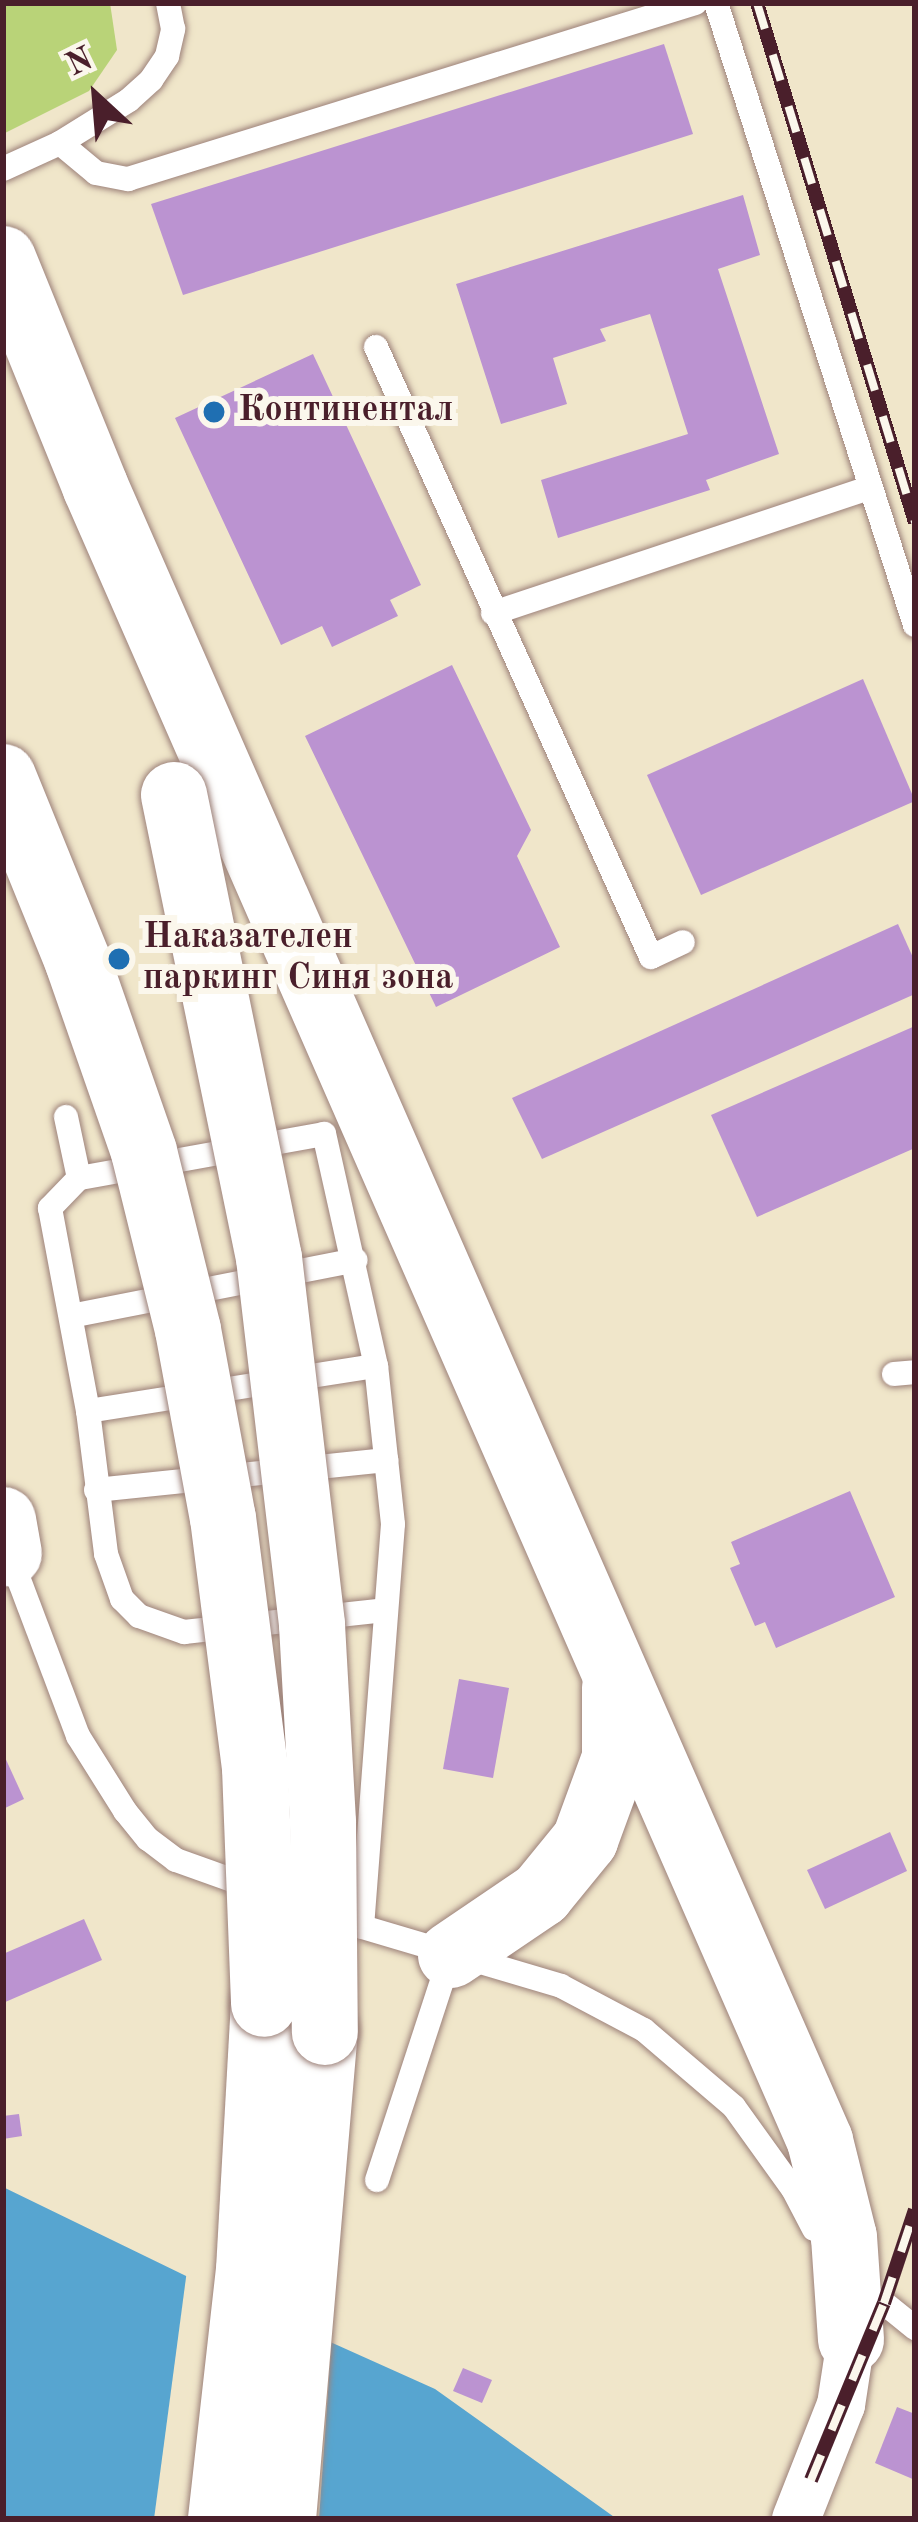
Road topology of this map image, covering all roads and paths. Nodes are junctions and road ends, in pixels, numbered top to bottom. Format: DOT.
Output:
graph roads {
  1 [pos="168,3"];
  2 [pos="695,3"];
  3 [pos="716,3"];
  4 [pos="60,143"];
  5 [pos="3,169"];
  6 [pos="3,259"];
  7 [pos="376,347"];
  8 [pos="95,486"];
  9 [pos="871,487"];
  10 [pos="493,614"];
  11 [pos="915,625"];
  12 [pos="3,777"];
  13 [pos="683,941"];
  14 [pos="67,1117"];
  15 [pos="79,1178"];
  16 [pos="356,1260"];
  17 [pos="71,1316"];
  18 [pos="376,1366"];
  19 [pos="88,1411"];
  20 [pos="386,1460"];
  21 [pos="96,1490"];
  22 [pos="5,1536"];
  23 [pos="386,1610"];
  24 [pos="607,1648"];
  25 [pos="362,1928"];
  26 [pos="451,1954"];
  27 [pos="377,2180"];
  28 [pos="915,2328"];
  29 [pos="851,2340"];
  30 [pos="804,2499"];
  31 [pos="221,2519"];
  32 [pos="283,2519"];
  1 -- 4 [label="lane"];
  2 -- 4 [label="lane"];
  3 -- 9 [label="lane"];
  4 -- 5 [label="lane"];
  6 -- 8 [label="highway"];
  7 -- 10 [label="lane"];
  8 -- 24 [label="highway"];
  8 -- 32 [label="highway, bridge"];
  9 -- 10 [label="lane"];
  9 -- 11 [label="lane"];
  10 -- 13 [label="lane"];
  12 -- 31 [label="highway, bridge"];
  14 -- 15 [label="lane"];
  15 -- 16 [label="lane"];
  15 -- 17 [label="lane"];
  16 -- 17 [label="lane"];
  16 -- 18 [label="lane"];
  17 -- 19 [label="lane"];
  18 -- 19 [label="lane"];
  18 -- 20 [label="lane"];
  19 -- 21 [label="lane"];
  20 -- 21 [label="lane"];
  20 -- 23 [label="lane"];
  21 -- 23 [label="lane"];
  22 -- 25 [label="lane"];
  23 -- 25 [label="lane"];
  24 -- 26 [label="highway"];
  24 -- 29 [label="highway"];
  25 -- 26 [label="lane"];
  26 -- 27 [label="lane"];
  26 -- 29 [label="lane"];
  28 -- 29 [label="lane"];
  29 -- 30 [label="street"];
}
